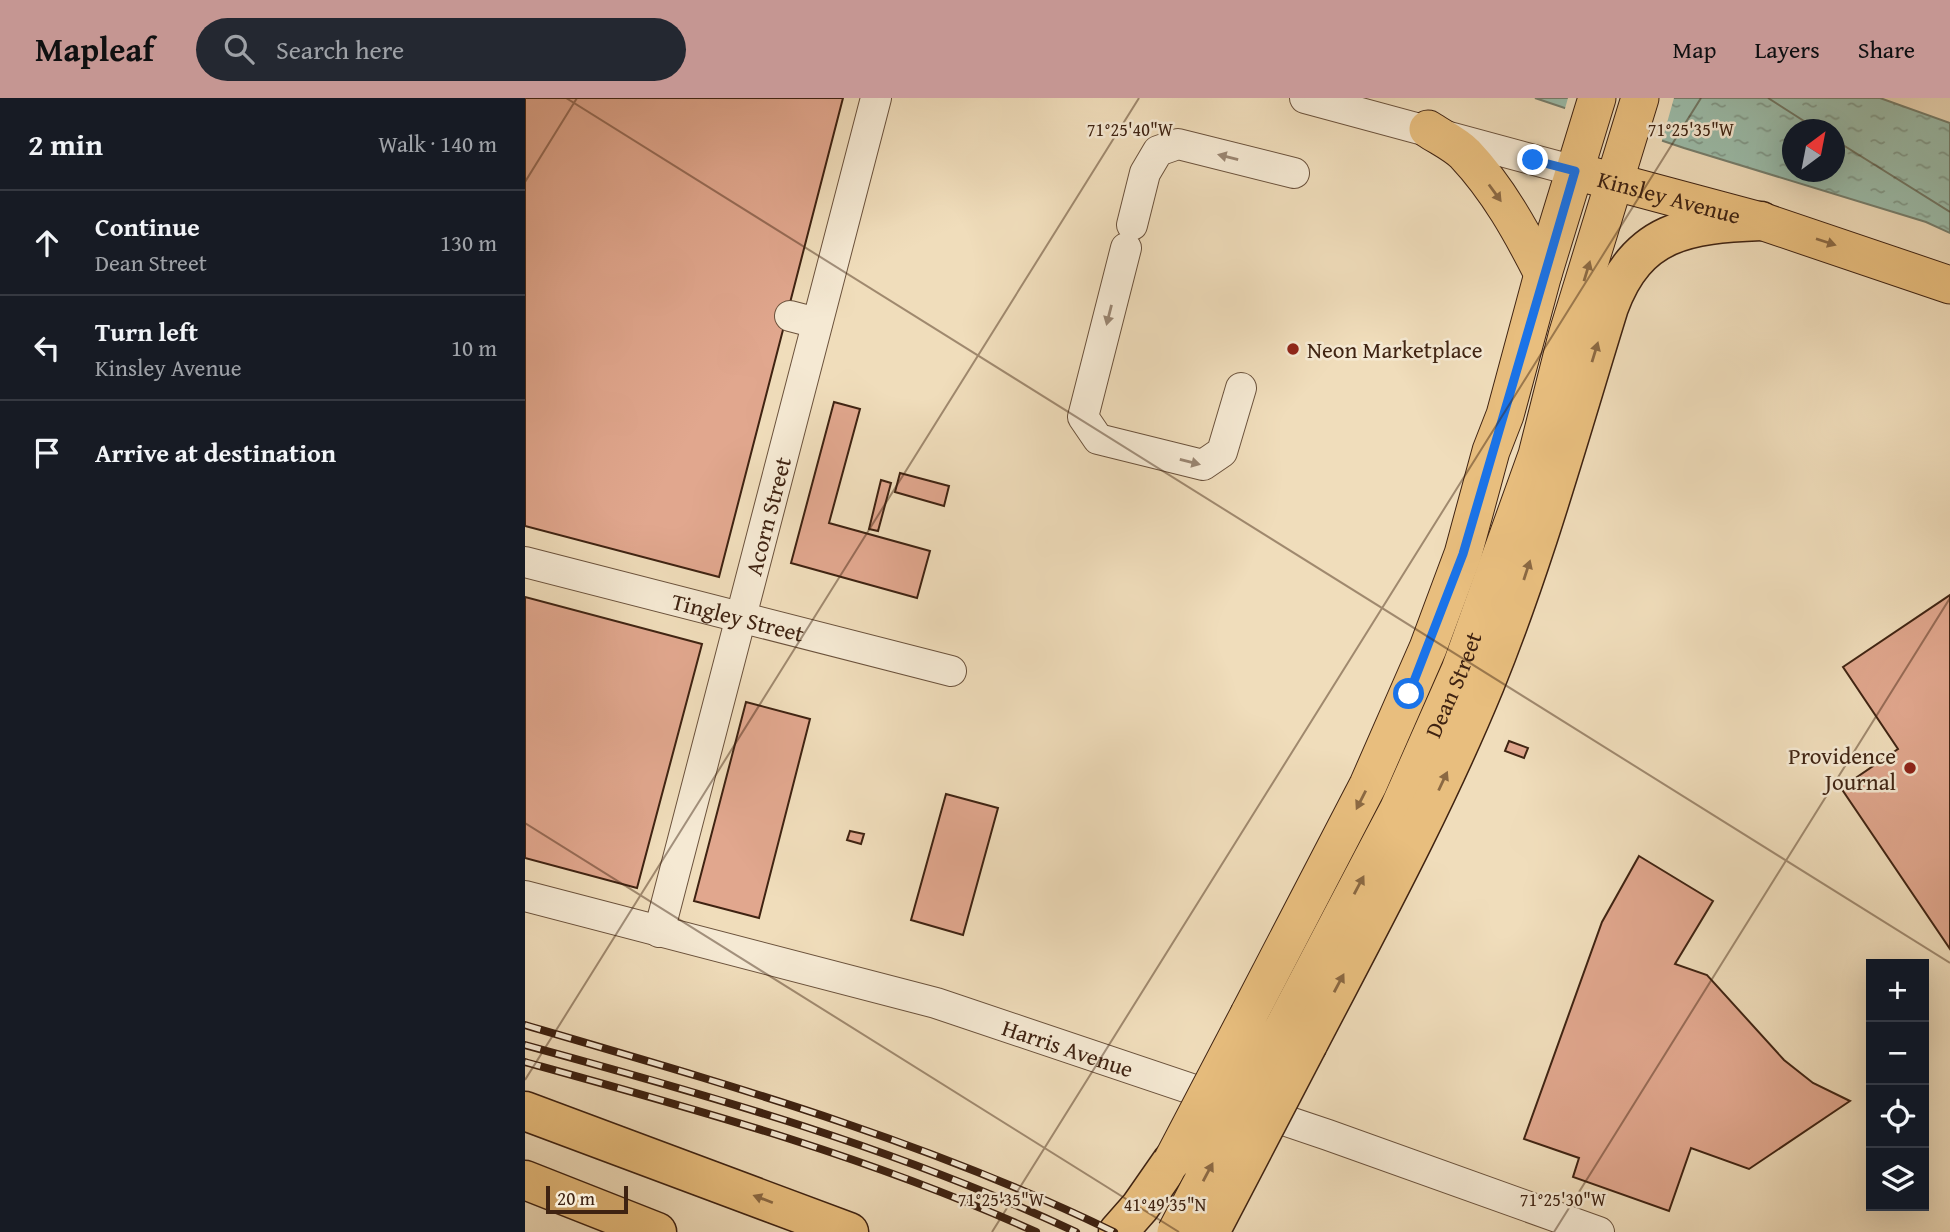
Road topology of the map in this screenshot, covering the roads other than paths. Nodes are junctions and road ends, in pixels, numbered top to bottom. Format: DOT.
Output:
graph roads {
  1 [pos="876,98"];
  2 [pos="1305,98"];
  3 [pos="1597,98"];
  4 [pos="1640,98"];
  5 [pos="1429,130"];
  6 [pos="1620,166"];
  7 [pos="1575,171"];
  8 [pos="1294,173"];
  9 [pos="1761,221"];
  10 [pos="1543,274"];
  11 [pos="1950,285"];
  12 [pos="1238,398"];
  13 [pos="525,562"];
  14 [pos="742,618"];
  15 [pos="951,671"];
  16 [pos="525,896"];
  17 [pos="659,932"];
  18 [pos="1294,1038"];
  19 [pos="525,1111"];
  20 [pos="1172,1160"];
  21 [pos="525,1180"];
  22 [pos="657,1232"];
  23 [pos="849,1232"];
  24 [pos="1118,1232"];
  25 [pos="1134,1232"];
  26 [pos="1176,1232"];
  27 [pos="1210,1232"];
  28 [pos="1599,1232"];
  1 -- 14 [label="street, Acorn Street"];
  2 -- 5 [label="street, Kinsley Avenue"];
  3 -- 7 [label="main road, Dean Street"];
  4 -- 6 [label="main road, Dean Street"];
  5 -- 7 [label="street, Kinsley Avenue"];
  5 -- 10 [label="main road, one-way"];
  6 -- 7 [label="main road, Kinsley Avenue"];
  6 -- 9 [label="main road, Kinsley Avenue"];
  18 -- 6 [label="main road, Dean Street, one-way"];
  7 -- 10 [label="main road, Dean Street"];
  8 -- 12 [label="street, one-way"];
  9 -- 11 [label="main road, Kinsley Avenue, one-way"];
  18 -- 9 [label="highway, one-way"];
  10 -- 20 [label="main road, Dean Street, one-way, bridge"];
  13 -- 14 [label="street, Tingley Street"];
  14 -- 15 [label="street, Tingley Street"];
  14 -- 17 [label="street, Acorn Street"];
  16 -- 17 [label="street, Harris Avenue"];
  17 -- 28 [label="street, Harris Avenue"];
  26 -- 18 [label="main road, Dean Street, one-way, bridge"];
  18 -- 27 [label="highway, bridge"];
  23 -- 19 [label="highway, one-way"];
  20 -- 24 [label="highway"];
  20 -- 25 [label="main road, Dean Street"];
  21 -- 22 [label="highway"];
}
